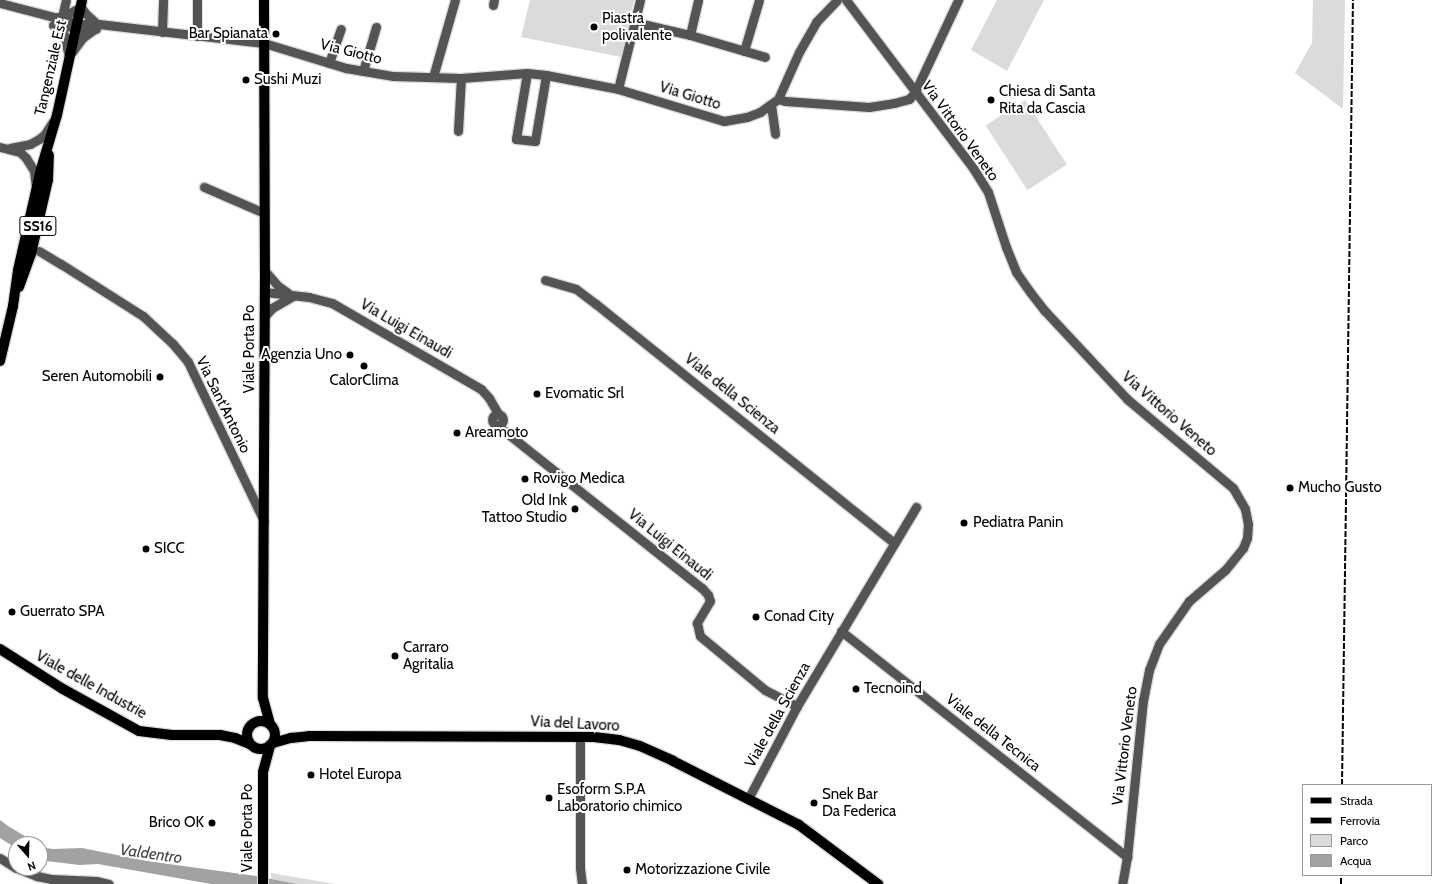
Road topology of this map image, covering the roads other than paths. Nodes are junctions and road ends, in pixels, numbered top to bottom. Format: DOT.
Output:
graph roads {
  1 [pos="66,0"];
  2 [pos="163,0"];
  3 [pos="197,0"];
  4 [pos="264,0"];
  5 [pos="455,0"];
  6 [pos="640,0"];
  7 [pos="698,0"];
  8 [pos="759,0"];
  9 [pos="837,0"];
  10 [pos="846,0"];
  11 [pos="958,0"];
  12 [pos="0,3"];
  13 [pos="81,3"];
  14 [pos="828,4"];
  15 [pos="56,20"];
  16 [pos="634,22"];
  17 [pos="76,27"];
  18 [pos="100,27"];
  19 [pos="376,27"];
  20 [pos="340,29"];
  21 [pos="162,32"];
  22 [pos="690,35"];
  23 [pos="197,36"];
  24 [pos="264,43"];
  25 [pos="744,51"];
  26 [pos="766,57"];
  27 [pos="69,58"];
  28 [pos="329,62"];
  29 [pos="363,71"];
  30 [pos="527,73"];
  31 [pos="546,75"];
  32 [pos="433,77"];
  33 [pos="461,78"];
  34 [pos="618,89"];
  35 [pos="915,92"];
  36 [pos="778,99"];
  37 [pos="771,105"];
  38 [pos="57,115"];
  39 [pos="458,131"];
  40 [pos="775,134"];
  41 [pos="50,143"];
  42 [pos="4,148"];
  43 [pos="204,187"];
  44 [pos="36,190"];
  45 [pos="264,213"];
  46 [pos="39,251"];
  47 [pos="265,271"];
  48 [pos="545,280"];
  49 [pos="265,296"];
  50 [pos="293,296"];
  51 [pos="13,306"];
  52 [pos="265,316"];
  53 [pos="0,361"];
  54 [pos="916,507"];
  55 [pos="264,521"];
  56 [pos="894,543"];
  57 [pos="841,631"];
  58 [pos="0,649"];
  59 [pos="263,698"];
  60 [pos="797,706"];
  61 [pos="251,724"];
  62 [pos="271,725"];
  63 [pos="220,735"];
  64 [pos="304,736"];
  65 [pos="580,737"];
  66 [pos="271,744"];
  67 [pos="252,745"];
  68 [pos="263,772"];
  69 [pos="748,799"];
  70 [pos="1127,858"];
  71 [pos="37,876"];
  72 [pos="109,884"];
  73 [pos="263,884"];
  74 [pos="582,884"];
  75 [pos="878,884"];
  76 [pos="1122,884"];
  1 -- 15 [label="street"];
  2 -- 21 [label="street"];
  3 -- 23 [label="street"];
  4 -- 24 [label="main road, Viale Porta Po"];
  5 -- 32 [label="street"];
  6 -- 16 [label="street"];
  7 -- 22 [label="street"];
  8 -- 25 [label="street"];
  9 -- 14 [label="street, Via Giotto"];
  10 -- 35 [label="street, Via Vittorio Veneto"];
  11 -- 35 [label="street"];
  12 -- 15 [label="street"];
  13 -- 15 [label="street"];
  13 -- 17 [label="main road, Tangenziale Est / SS16"];
  13 -- 18 [label="street"];
  14 -- 36 [label="street, Via Giotto"];
  15 -- 17 [label="street"];
  15 -- 27 [label="street"];
  16 -- 22 [label="street"];
  16 -- 34 [label="street"];
  17 -- 18 [label="street, Via Giotto"];
  17 -- 27 [label="main road, Tangenziale Est / SS16"];
  18 -- 21 [label="street, Via Giotto"];
  18 -- 27 [label="street"];
  19 -- 29 [label="street"];
  20 -- 28 [label="street"];
  21 -- 23 [label="street, Via Giotto"];
  22 -- 25 [label="street"];
  23 -- 24 [label="street, Via Giotto"];
  24 -- 28 [label="street, Via Giotto"];
  24 -- 45 [label="main road, Viale Porta Po"];
  25 -- 26 [label="street"];
  27 -- 38 [label="main road, Tangenziale Est / SS16"];
  28 -- 29 [label="street, Via Giotto"];
  29 -- 32 [label="street, Via Giotto"];
  30 -- 31 [label="street, Via Giotto"];
  30 -- 31 [label="street"];
  30 -- 33 [label="street, Via Giotto"];
  31 -- 34 [label="street, Via Giotto"];
  32 -- 33 [label="street, Via Giotto"];
  33 -- 39 [label="street"];
  34 -- 37 [label="street, Via Giotto"];
  35 -- 36 [label="street"];
  35 -- 70 [label="street, Via Vittorio Veneto"];
  36 -- 37 [label="street, Via Giotto"];
  37 -- 40 [label="street"];
  38 -- 41 [label="main road, Tangenziale Est / SS16"];
  38 -- 42 [label="street"];
  41 -- 44 [label="main road, Tangenziale Est / SS16"];
  41 -- 51 [label="main road, Tangenziale Est / SS16"];
  42 -- 44 [label="street"];
  43 -- 45 [label="street"];
  44 -- 51 [label="main road, Tangenziale Est / SS16"];
  45 -- 47 [label="main road, Viale Porta Po"];
  46 -- 55 [label="street, Via Sant'Antonio"];
  47 -- 49 [label="main road, Viale Porta Po"];
  47 -- 50 [label="street, Via Luigi Einaudi"];
  48 -- 56 [label="street, Viale della Scienza"];
  49 -- 50 [label="street, Via Luigi Einaudi"];
  49 -- 52 [label="main road, Viale Porta Po"];
  50 -- 52 [label="street"];
  50 -- 60 [label="street, Via Luigi Einaudi"];
  51 -- 53 [label="main road, Tangenziale Est / SS16"];
  52 -- 55 [label="main road, Viale Porta Po"];
  54 -- 56 [label="street, Viale della Scienza"];
  55 -- 59 [label="main road, Viale Porta Po"];
  56 -- 57 [label="street, Viale della Scienza"];
  57 -- 60 [label="street, Viale della Scienza"];
  57 -- 70 [label="street, Viale della Tecnica"];
  58 -- 63 [label="main road, Viale delle Industrie"];
  59 -- 61 [label="main road, Viale Porta Po"];
  59 -- 62 [label="main road, Viale Porta Po"];
  60 -- 69 [label="street, Viale della Scienza"];
  61 -- 62 [label="main road"];
  61 -- 63 [label="main road, Viale delle Industrie"];
  61 -- 67 [label="main road, Viale Porta Po"];
  62 -- 64 [label="main road"];
  62 -- 66 [label="main road, Viale Porta Po"];
  63 -- 67 [label="main road, Viale delle Industrie"];
  64 -- 65 [label="main road, Via del Lavoro"];
  64 -- 66 [label="main road"];
  65 -- 69 [label="main road, Via del Lavoro"];
  65 -- 74 [label="street"];
  66 -- 67 [label="main road"];
  66 -- 68 [label="main road, Viale Porta Po"];
  67 -- 68 [label="main road, Viale Porta Po"];
  68 -- 73 [label="main road, Viale Porta Po"];
  69 -- 75 [label="main road, Via del Lavoro"];
  70 -- 76 [label="street, Via Vittorio Veneto"];
  71 -- 72 [label="street"];
}
